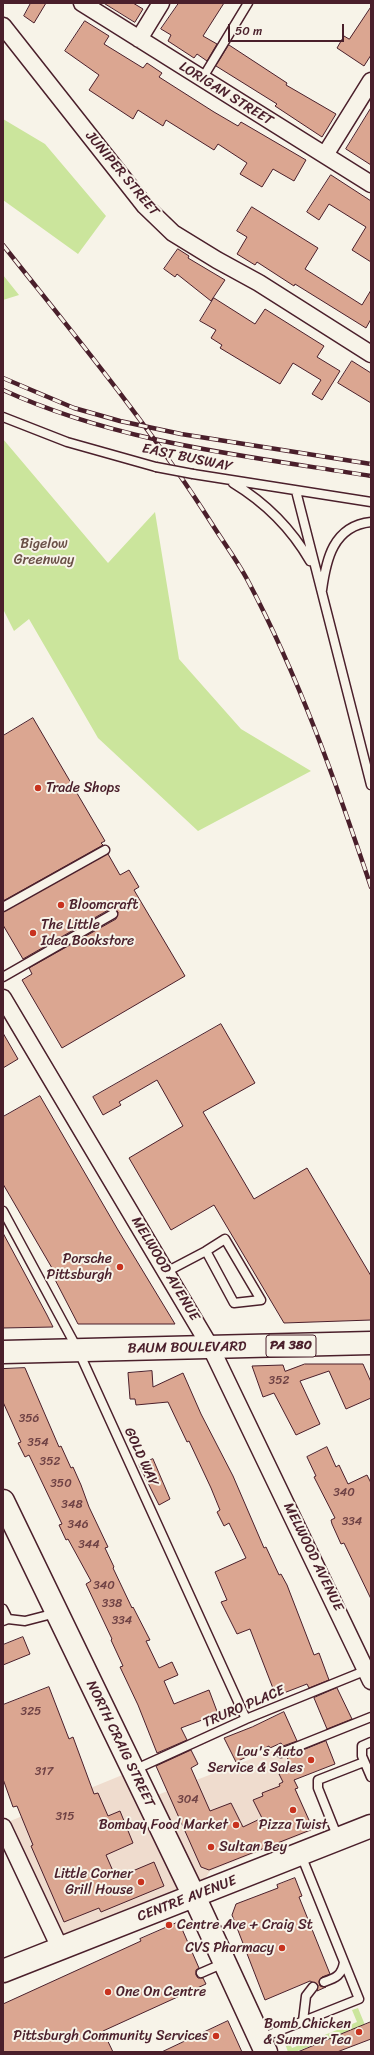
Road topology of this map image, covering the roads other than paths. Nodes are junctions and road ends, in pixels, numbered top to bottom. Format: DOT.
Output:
graph roads {
  1 [pos="82,3"];
  2 [pos="161,3"];
  3 [pos="248,3"];
  4 [pos="3,26"];
  5 [pos="139,39"];
  6 [pos="202,78"];
  7 [pos="371,81"];
  8 [pos="325,155"];
  9 [pos="371,184"];
  10 [pos="371,354"];
  11 [pos="3,418"];
  12 [pos="229,480"];
  13 [pos="296,491"];
  14 [pos="371,502"];
  15 [pos="371,522"];
  16 [pos="315,570"];
  17 [pos="321,595"];
  18 [pos="371,785"];
  19 [pos="105,850"];
  20 [pos="3,907"];
  21 [pos="113,914"];
  22 [pos="3,977"];
  23 [pos="3,998"];
  24 [pos="3,1211"];
  25 [pos="206,1251"];
  26 [pos="166,1272"];
  27 [pos="371,1344"];
  28 [pos="211,1348"];
  29 [pos="78,1350"];
  30 [pos="3,1352"];
  31 [pos="3,1500"];
  32 [pos="3,1609"];
  33 [pos="57,1613"];
  34 [pos="5,1620"];
  35 [pos="369,1675"];
  36 [pos="371,1717"];
  37 [pos="246,1719"];
  38 [pos="371,1742"];
  39 [pos="281,1753"];
  40 [pos="364,1762"];
  41 [pos="132,1770"];
  42 [pos="371,1777"];
  43 [pos="371,1826"];
  44 [pos="3,1827"];
  45 [pos="338,1839"];
  46 [pos="300,1854"];
  47 [pos="194,1896"];
  48 [pos="60,1948"];
  49 [pos="225,1962"];
  50 [pos="344,1962"];
  51 [pos="3,1971"];
  52 [pos="201,1973"];
  53 [pos="324,1982"];
  54 [pos="313,1987"];
  55 [pos="303,2021"];
  56 [pos="263,2045"];
  1 -- 5 [label="street, LORIGAN STREET"];
  2 -- 5 [label="street"];
  3 -- 6 [label="lane"];
  4 -- 10 [label="street, JUNIPER STREET"];
  5 -- 6 [label="street, LORIGAN STREET"];
  6 -- 8 [label="street, LORIGAN STREET"];
  7 -- 8 [label="street"];
  8 -- 9 [label="street, LORIGAN STREET"];
  11 -- 12 [label="lane, EAST BUSWAY, bridge"];
  12 -- 13 [label="lane, EAST BUSWAY"];
  12 -- 16 [label="lane"];
  13 -- 14 [label="lane, EAST BUSWAY"];
  13 -- 16 [label="lane"];
  15 -- 17 [label="lane"];
  16 -- 17 [label="lane"];
  17 -- 18 [label="lane"];
  19 -- 20 [label="lane"];
  21 -- 22 [label="lane"];
  23 -- 26 [label="street, MELWOOD AVENUE"];
  24 -- 29 [label="lane, GOLD WAY"];
  25 -- 25 [label="lane"];
  25 -- 26 [label="lane"];
  26 -- 28 [label="street, MELWOOD AVENUE"];
  27 -- 28 [label="main road, BAUM BOULEVARD / PA 380"];
  28 -- 29 [label="main road, BAUM BOULEVARD / PA 380"];
  28 -- 35 [label="street, MELWOOD AVENUE"];
  29 -- 30 [label="main road, BAUM BOULEVARD / PA 380"];
  29 -- 37 [label="lane, GOLD WAY"];
  31 -- 33 [label="main road, NORTH CRAIG STREET"];
  32 -- 34 [label="lane"];
  33 -- 34 [label="lane"];
  33 -- 41 [label="main road, NORTH CRAIG STREET"];
  35 -- 37 [label="lane, TRURO PLACE"];
  36 -- 39 [label="lane"];
  37 -- 41 [label="lane, TRURO PLACE"];
  38 -- 40 [label="lane"];
  40 -- 42 [label="lane"];
  40 -- 45 [label="lane"];
  41 -- 47 [label="main road, NORTH CRAIG STREET"];
  43 -- 45 [label="main road, CENTRE AVENUE"];
  44 -- 48 [label="street"];
  45 -- 46 [label="main road, CENTRE AVENUE"];
  46 -- 47 [label="main road, CENTRE AVENUE"];
  46 -- 50 [label="lane"];
  47 -- 48 [label="main road, CENTRE AVENUE"];
  47 -- 49 [label="main road, NORTH CRAIG STREET"];
  48 -- 51 [label="main road, CENTRE AVENUE"];
  49 -- 52 [label="lane"];
  49 -- 56 [label="main road, NORTH CRAIG STREET"];
  50 -- 53 [label="lane"];
  50 -- 55 [label="lane"];
  54 -- 55 [label="lane"];
  55 -- 56 [label="lane"];
}
